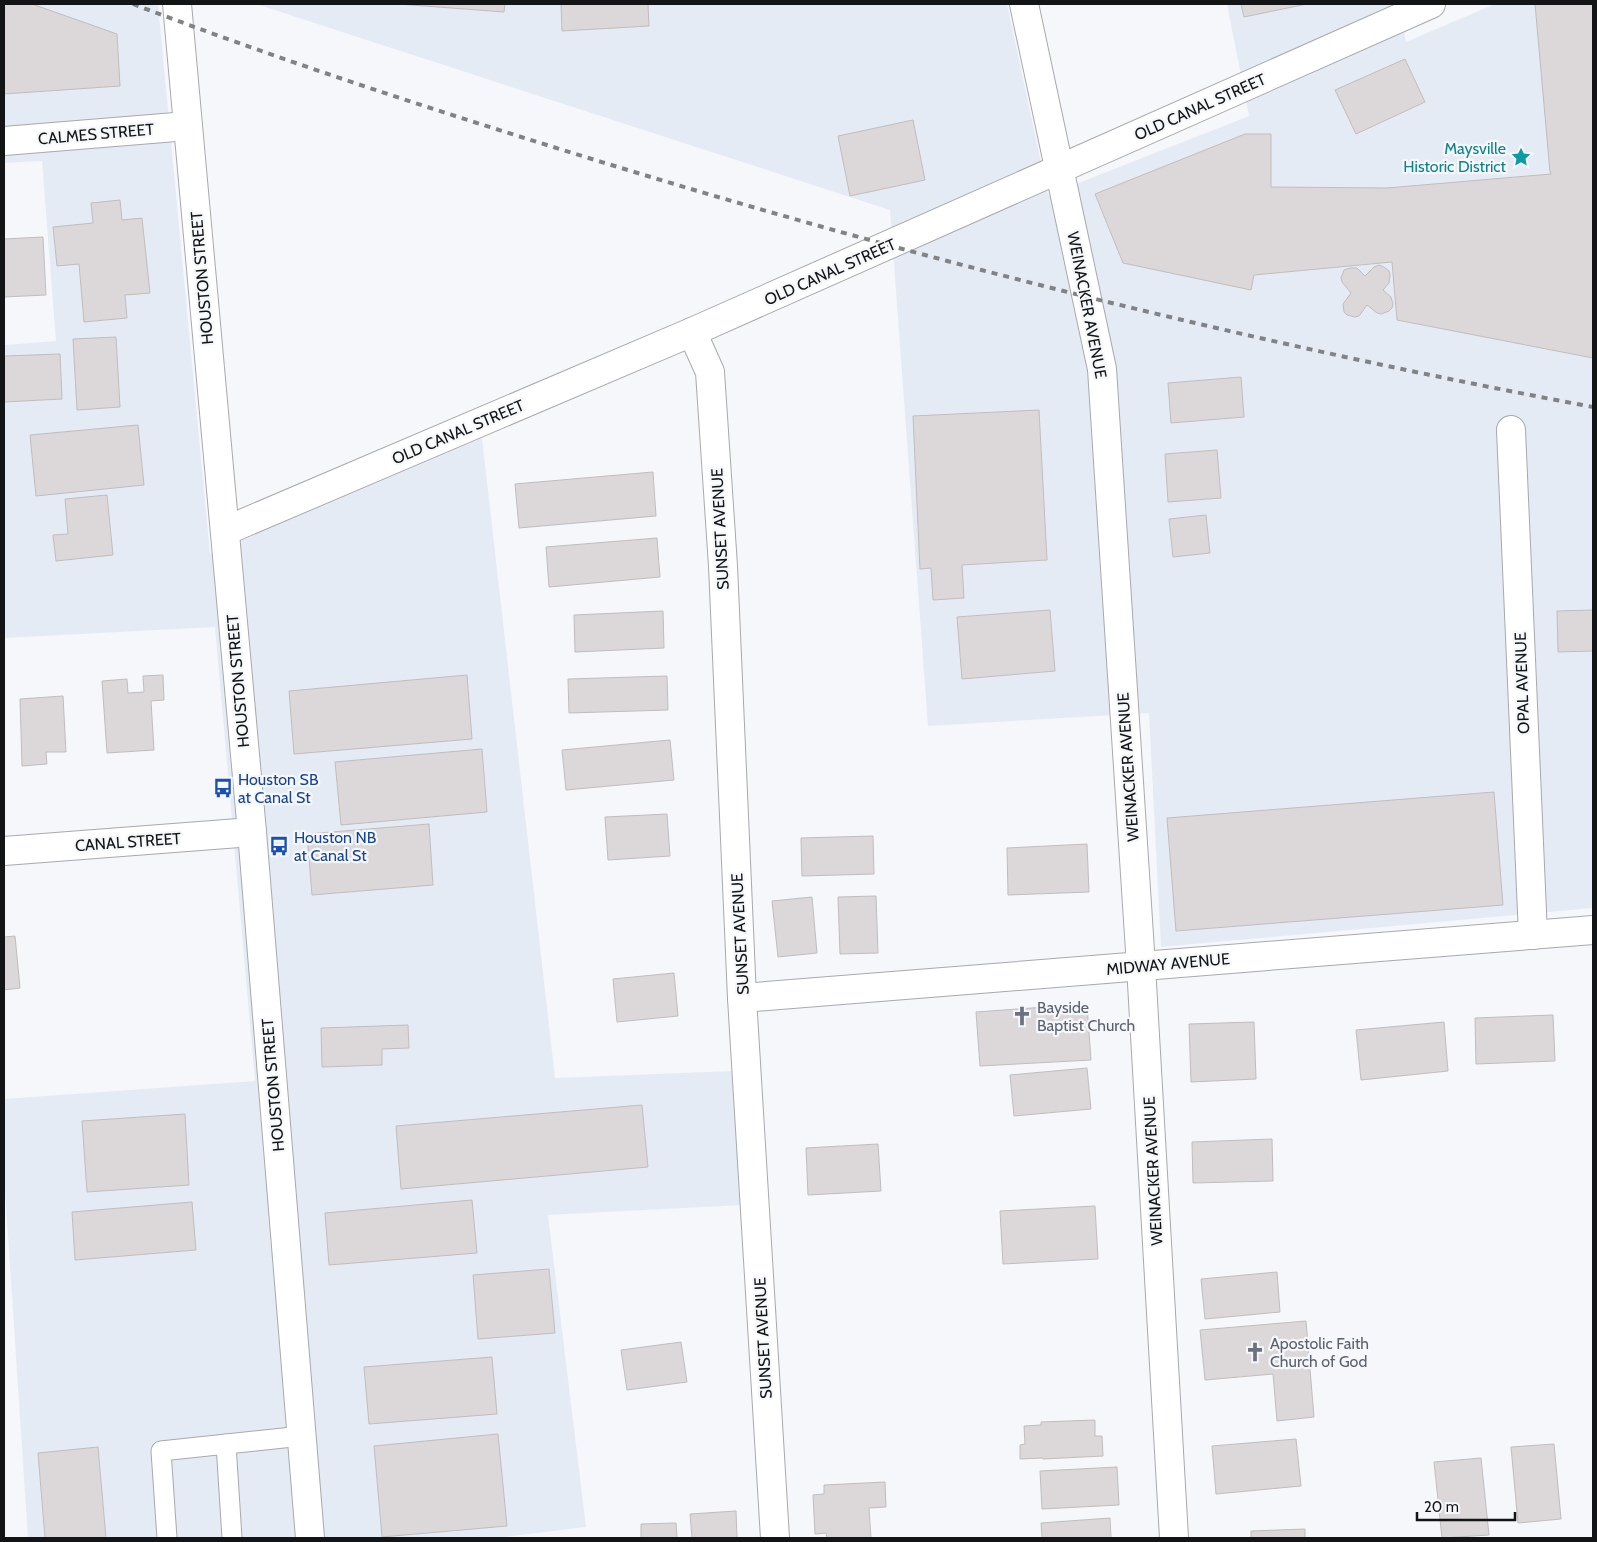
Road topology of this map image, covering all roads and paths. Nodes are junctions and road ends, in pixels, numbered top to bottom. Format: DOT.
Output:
graph roads {
  1 [pos="177,4"];
  2 [pos="1024,4"];
  3 [pos="1431,4"];
  4 [pos="188,126"];
  5 [pos="4,141"];
  6 [pos="1059,170"];
  7 [pos="692,332"];
  8 [pos="1511,430"];
  9 [pos="225,531"];
  10 [pos="252,832"];
  11 [pos="4,851"];
  12 [pos="1593,930"];
  13 [pos="1533,935"];
  14 [pos="1142,966"];
  15 [pos="742,998"];
  16 [pos="302,1436"];
  17 [pos="226,1444"];
  18 [pos="166,1538"];
  19 [pos="232,1538"];
  20 [pos="310,1538"];
  21 [pos="775,1538"];
  22 [pos="1174,1538"];
  1 -- 4 [label="street, HOUSTON STREET"];
  2 -- 6 [label="street, WEINACKER AVENUE"];
  3 -- 6 [label="street, OLD CANAL STREET"];
  4 -- 5 [label="street, CALMES STREET"];
  4 -- 9 [label="street, HOUSTON STREET"];
  6 -- 7 [label="street, OLD CANAL STREET"];
  6 -- 14 [label="street, WEINACKER AVENUE"];
  7 -- 9 [label="street, OLD CANAL STREET"];
  7 -- 15 [label="street, SUNSET AVENUE"];
  8 -- 13 [label="street, OPAL AVENUE"];
  9 -- 10 [label="street, HOUSTON STREET"];
  10 -- 11 [label="street, CANAL STREET"];
  10 -- 16 [label="street, HOUSTON STREET"];
  12 -- 13 [label="street, MIDWAY AVENUE"];
  13 -- 14 [label="street, MIDWAY AVENUE"];
  14 -- 15 [label="street, MIDWAY AVENUE"];
  14 -- 22 [label="street, WEINACKER AVENUE"];
  15 -- 21 [label="street, SUNSET AVENUE"];
  16 -- 17 [label="lane"];
  16 -- 20 [label="street, HOUSTON STREET"];
  17 -- 18 [label="lane"];
  17 -- 19 [label="lane"];
}
